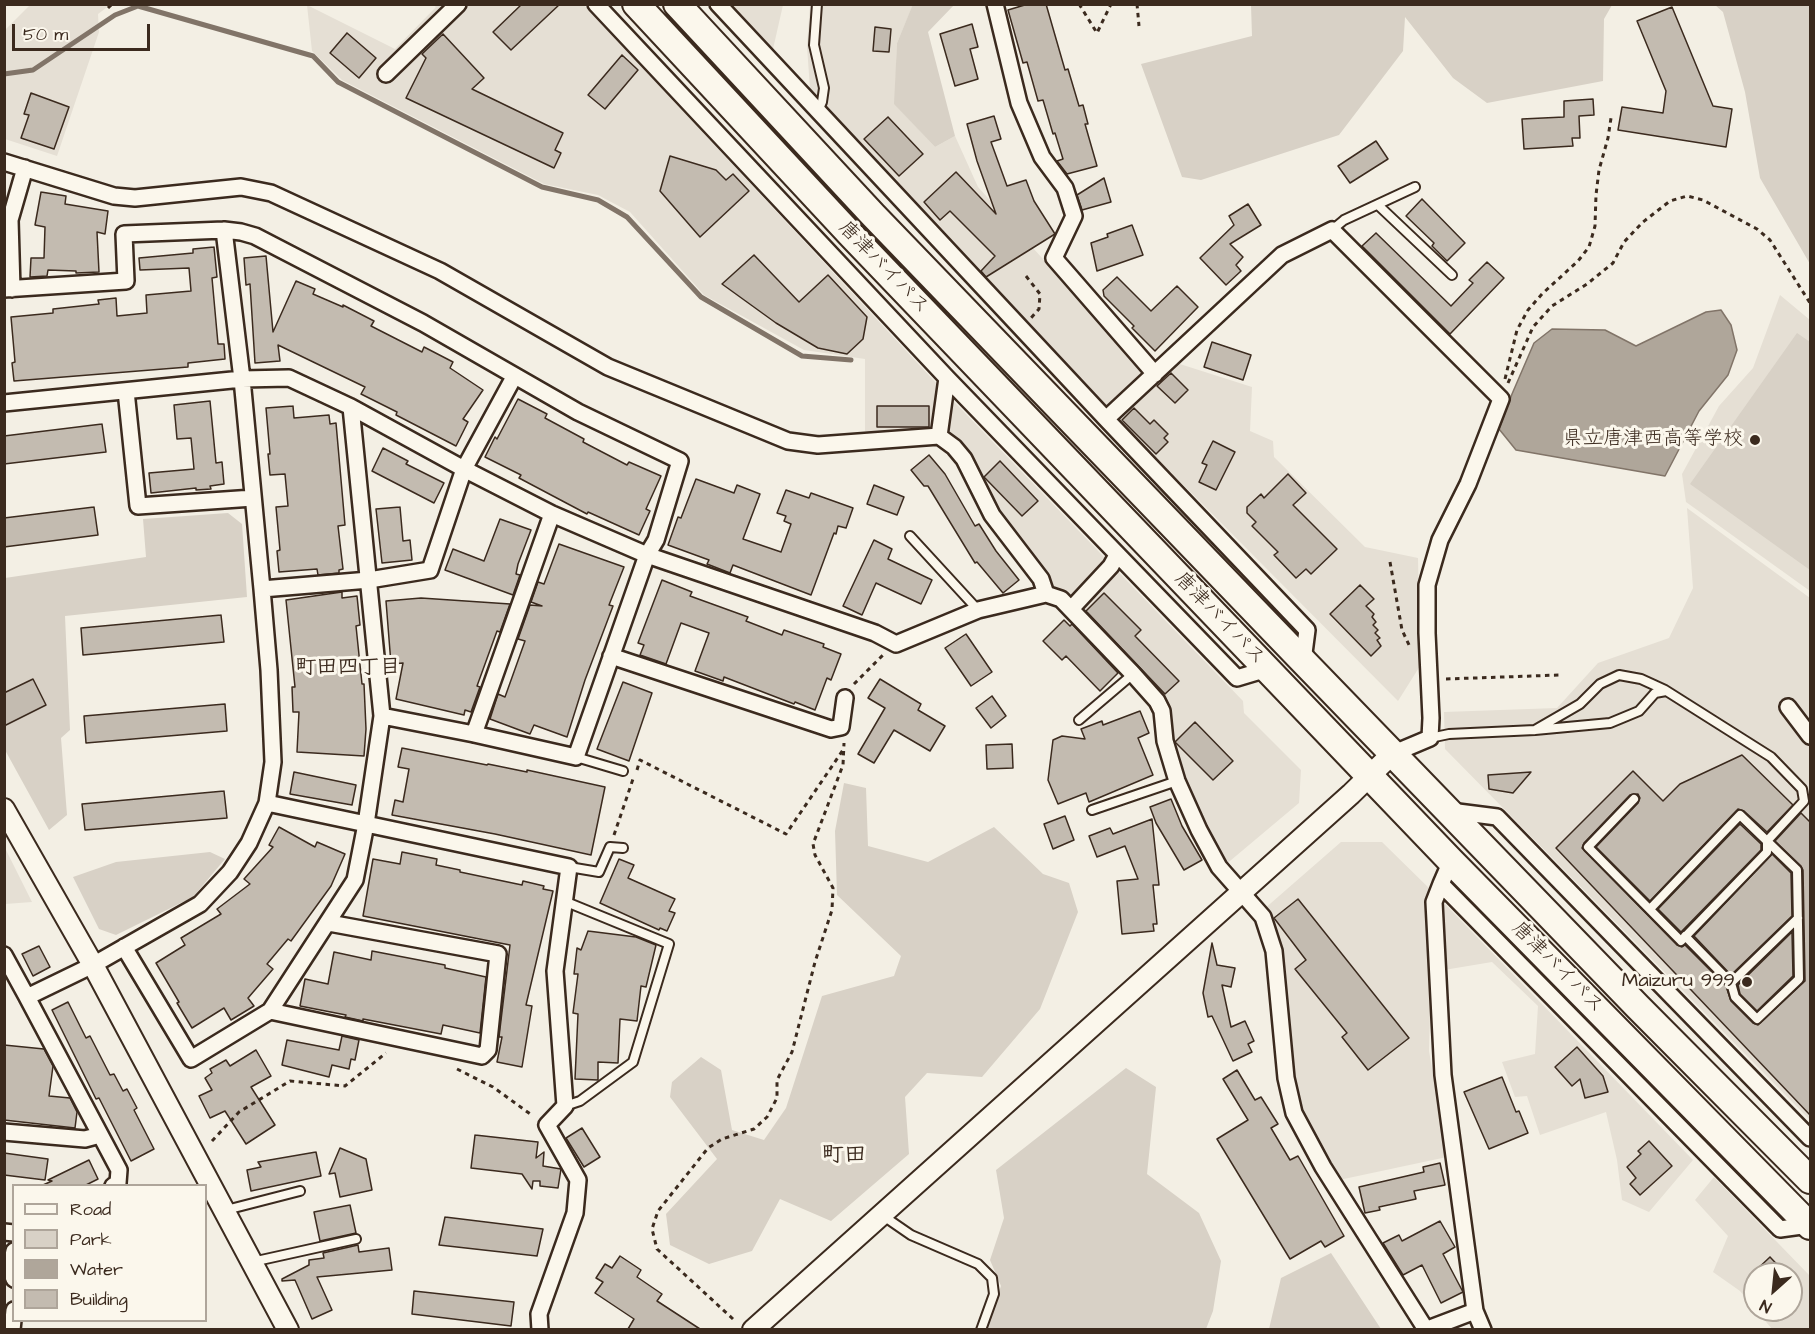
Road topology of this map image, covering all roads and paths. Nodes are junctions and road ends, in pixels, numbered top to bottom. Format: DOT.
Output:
graph roads {
  1 [pos="112,4"];
  2 [pos="458,4"];
  3 [pos="596,4"];
  4 [pos="677,4"];
  5 [pos="718,4"];
  6 [pos="817,4"];
  7 [pos="994,4"];
  8 [pos="1080,4"];
  9 [pos="1111,4"];
  10 [pos="1137,4"];
  11 [pos="108,8"];
  12 [pos="641,10"];
  13 [pos="1139,26"];
  14 [pos="625,35"];
  15 [pos="386,74"];
  16 [pos="817,112"];
  17 [pos="1611,118"];
  18 [pos="4,162"];
  19 [pos="25,168"];
  20 [pos="1415,187"];
  21 [pos="895,195"];
  22 [pos="1378,205"];
  23 [pos="873,215"];
  24 [pos="224,230"];
  25 [pos="1332,230"];
  26 [pos="851,235"];
  27 [pos="830,254"];
  28 [pos="1452,275"];
  29 [pos="1026,276"];
  30 [pos="8,289"];
  31 [pos="1810,303"];
  32 [pos="1022,328"];
  33 [pos="1155,374"];
  34 [pos="514,377"];
  35 [pos="947,378"];
  36 [pos="242,379"];
  37 [pos="126,391"];
  38 [pos="1501,399"];
  39 [pos="4,403"];
  40 [pos="351,406"];
  41 [pos="1106,419"];
  42 [pos="939,436"];
  43 [pos="1135,450"];
  44 [pos="1116,468"];
  45 [pos="464,469"];
  46 [pos="253,498"];
  47 [pos="552,514"];
  48 [pos="1131,528"];
  49 [pos="910,536"];
  50 [pos="1113,552"];
  51 [pos="646,555"];
  52 [pos="1390,562"];
  53 [pos="369,580"];
  54 [pos="262,588"];
  55 [pos="1046,594"];
  56 [pos="1071,609"];
  57 [pos="978,610"];
  58 [pos="896,644"];
  59 [pos="611,656"];
  60 [pos="1303,661"];
  61 [pos="1428,667"];
  62 [pos="1268,669"];
  63 [pos="1133,674"];
  64 [pos="1560,675"];
  65 [pos="1665,690"];
  66 [pos="845,698"];
  67 [pos="1788,707"];
  68 [pos="382,716"];
  69 [pos="1079,720"];
  70 [pos="841,727"];
  71 [pos="1536,730"];
  72 [pos="474,734"];
  73 [pos="1810,736"];
  74 [pos="1430,738"];
  75 [pos="844,748"];
  76 [pos="1392,754"];
  77 [pos="576,757"];
  78 [pos="622,771"];
  79 [pos="1370,775"];
  80 [pos="1177,781"];
  81 [pos="1802,789"];
  82 [pos="1810,796"];
  83 [pos="1634,799"];
  84 [pos="267,803"];
  85 [pos="4,808"];
  86 [pos="1092,810"];
  87 [pos="1448,811"];
  88 [pos="366,824"];
  89 [pos="1767,841"];
  90 [pos="610,847"];
  91 [pos="623,848"];
  92 [pos="568,867"];
  93 [pos="1446,873"];
  94 [pos="1241,891"];
  95 [pos="564,901"];
  96 [pos="1650,909"];
  97 [pos="1798,918"];
  98 [pos="328,922"];
  99 [pos="1685,936"];
  100 [pos="124,947"];
  101 [pos="4,955"];
  102 [pos="93,965"];
  103 [pos="1731,983"];
  104 [pos="27,997"];
  105 [pos="270,1011"];
  106 [pos="389,1051"];
  107 [pos="456,1069"];
  108 [pos="565,1106"];
  109 [pos="547,1125"];
  110 [pos="4,1132"];
  111 [pos="100,1135"];
  112 [pos="1810,1138"];
  113 [pos="212,1141"];
  114 [pos="1810,1180"];
  115 [pos="116,1184"];
  116 [pos="300,1191"];
  117 [pos="225,1211"];
  118 [pos="881,1214"];
  119 [pos="1810,1225"];
  120 [pos="356,1239"];
  121 [pos="252,1262"];
  122 [pos="1475,1311"];
  123 [pos="733,1319"];
  124 [pos="4,1328"];
  125 [pos="12,1329"];
  126 [pos="288,1329"];
  127 [pos="540,1329"];
  128 [pos="753,1329"];
  129 [pos="981,1329"];
  130 [pos="1425,1329"];
  131 [pos="1483,1329"];
  1 -- 11 [label="path"];
  2 -- 15 [label="street"];
  3 -- 14 [label="street"];
  4 -- 23 [label="highway, 唐津バイパス"];
  5 -- 16 [label="street"];
  6 -- 16 [label="lane"];
  7 -- 33 [label="street"];
  8 -- 9 [label="path"];
  10 -- 13 [label="path"];
  12 -- 14 [label="street"];
  12 -- 26 [label="highway, 唐津バイパス"];
  14 -- 27 [label="street"];
  16 -- 21 [label="street"];
  17 -- 38 [label="path"];
  18 -- 19 [label="street"];
  19 -- 30 [label="street"];
  19 -- 42 [label="street"];
  20 -- 22 [label="lane"];
  21 -- 23 [label="street"];
  21 -- 32 [label="street"];
  22 -- 25 [label="lane"];
  22 -- 28 [label="lane"];
  23 -- 44 [label="highway, 唐津バイパス"];
  24 -- 30 [label="street"];
  24 -- 34 [label="street"];
  24 -- 36 [label="street"];
  25 -- 33 [label="street"];
  25 -- 38 [label="street"];
  26 -- 27 [label="street"];
  26 -- 48 [label="highway, 唐津バイパス"];
  27 -- 35 [label="street"];
  29 -- 32 [label="path"];
  31 -- 38 [label="path"];
  32 -- 41 [label="street"];
  33 -- 41 [label="street"];
  34 -- 45 [label="street"];
  34 -- 51 [label="street"];
  35 -- 42 [label="street"];
  35 -- 50 [label="street"];
  36 -- 37 [label="street"];
  36 -- 40 [label="street"];
  36 -- 46 [label="street"];
  37 -- 39 [label="street"];
  37 -- 46 [label="street"];
  38 -- 61 [label="street"];
  40 -- 45 [label="street"];
  40 -- 53 [label="street"];
  41 -- 43 [label="street"];
  42 -- 55 [label="street"];
  43 -- 44 [label="street"];
  43 -- 60 [label="street"];
  44 -- 60 [label="highway, 唐津バイパス"];
  45 -- 47 [label="street"];
  45 -- 53 [label="street"];
  46 -- 54 [label="street"];
  47 -- 51 [label="street"];
  47 -- 72 [label="street"];
  48 -- 50 [label="street"];
  48 -- 62 [label="highway, 唐津バイパス"];
  49 -- 57 [label="lane"];
  50 -- 56 [label="street"];
  50 -- 62 [label="street"];
  51 -- 58 [label="street"];
  51 -- 59 [label="street"];
  52 -- 61 [label="path"];
  53 -- 54 [label="street"];
  53 -- 68 [label="street"];
  54 -- 84 [label="street"];
  55 -- 56 [label="street"];
  55 -- 57 [label="street"];
  56 -- 63 [label="street"];
  57 -- 58 [label="street"];
  58 -- 66 [label="path"];
  59 -- 70 [label="street"];
  59 -- 77 [label="street"];
  60 -- 76 [label="highway, 唐津バイパス"];
  61 -- 64 [label="path"];
  61 -- 74 [label="street"];
  62 -- 79 [label="highway, 唐津バイパス"];
  63 -- 69 [label="lane"];
  63 -- 80 [label="street"];
  65 -- 71 [label="lane"];
  65 -- 71 [label="lane"];
  65 -- 81 [label="lane"];
  66 -- 70 [label="street"];
  67 -- 73 [label="street"];
  68 -- 72 [label="street"];
  68 -- 88 [label="street"];
  70 -- 75 [label="path"];
  71 -- 74 [label="lane"];
  72 -- 77 [label="street"];
  74 -- 76 [label="street"];
  75 -- 90 [label="path"];
  75 -- 123 [label="path"];
  76 -- 79 [label="street"];
  76 -- 87 [label="highway, 唐津バイパス"];
  77 -- 78 [label="lane"];
  79 -- 93 [label="highway, 唐津バイパス"];
  79 -- 94 [label="street"];
  80 -- 86 [label="lane"];
  80 -- 94 [label="street"];
  81 -- 82 [label="lane"];
  81 -- 89 [label="lane"];
  83 -- 96 [label="lane"];
  84 -- 88 [label="street"];
  84 -- 100 [label="street"];
  85 -- 102 [label="street"];
  87 -- 112 [label="street"];
  87 -- 114 [label="highway, 唐津バイパス"];
  88 -- 92 [label="street"];
  88 -- 98 [label="street"];
  89 -- 96 [label="lane"];
  89 -- 97 [label="lane"];
  89 -- 99 [label="lane"];
  90 -- 91 [label="lane"];
  90 -- 92 [label="lane"];
  92 -- 95 [label="street"];
  93 -- 119 [label="highway, 唐津バイパス"];
  93 -- 122 [label="street"];
  94 -- 118 [label="street"];
  94 -- 130 [label="street"];
  95 -- 108 [label="street"];
  95 -- 108 [label="lane"];
  96 -- 99 [label="lane"];
  97 -- 103 [label="lane"];
  97 -- 103 [label="lane"];
  98 -- 105 [label="street"];
  98 -- 105 [label="street"];
  99 -- 103 [label="lane"];
  100 -- 102 [label="street"];
  100 -- 105 [label="street"];
  101 -- 104 [label="street"];
  102 -- 104 [label="street"];
  102 -- 117 [label="street"];
  104 -- 111 [label="street"];
  106 -- 113 [label="path"];
  107 -- 109 [label="path"];
  108 -- 109 [label="street"];
  109 -- 127 [label="street"];
  110 -- 111 [label="street"];
  111 -- 115 [label="street"];
  116 -- 117 [label="lane"];
  117 -- 121 [label="street"];
  118 -- 128 [label="street"];
  118 -- 129 [label="lane"];
  120 -- 121 [label="lane"];
  121 -- 126 [label="street"];
  122 -- 130 [label="street"];
  122 -- 131 [label="street"];
  124 -- 125 [label="street"];
}
